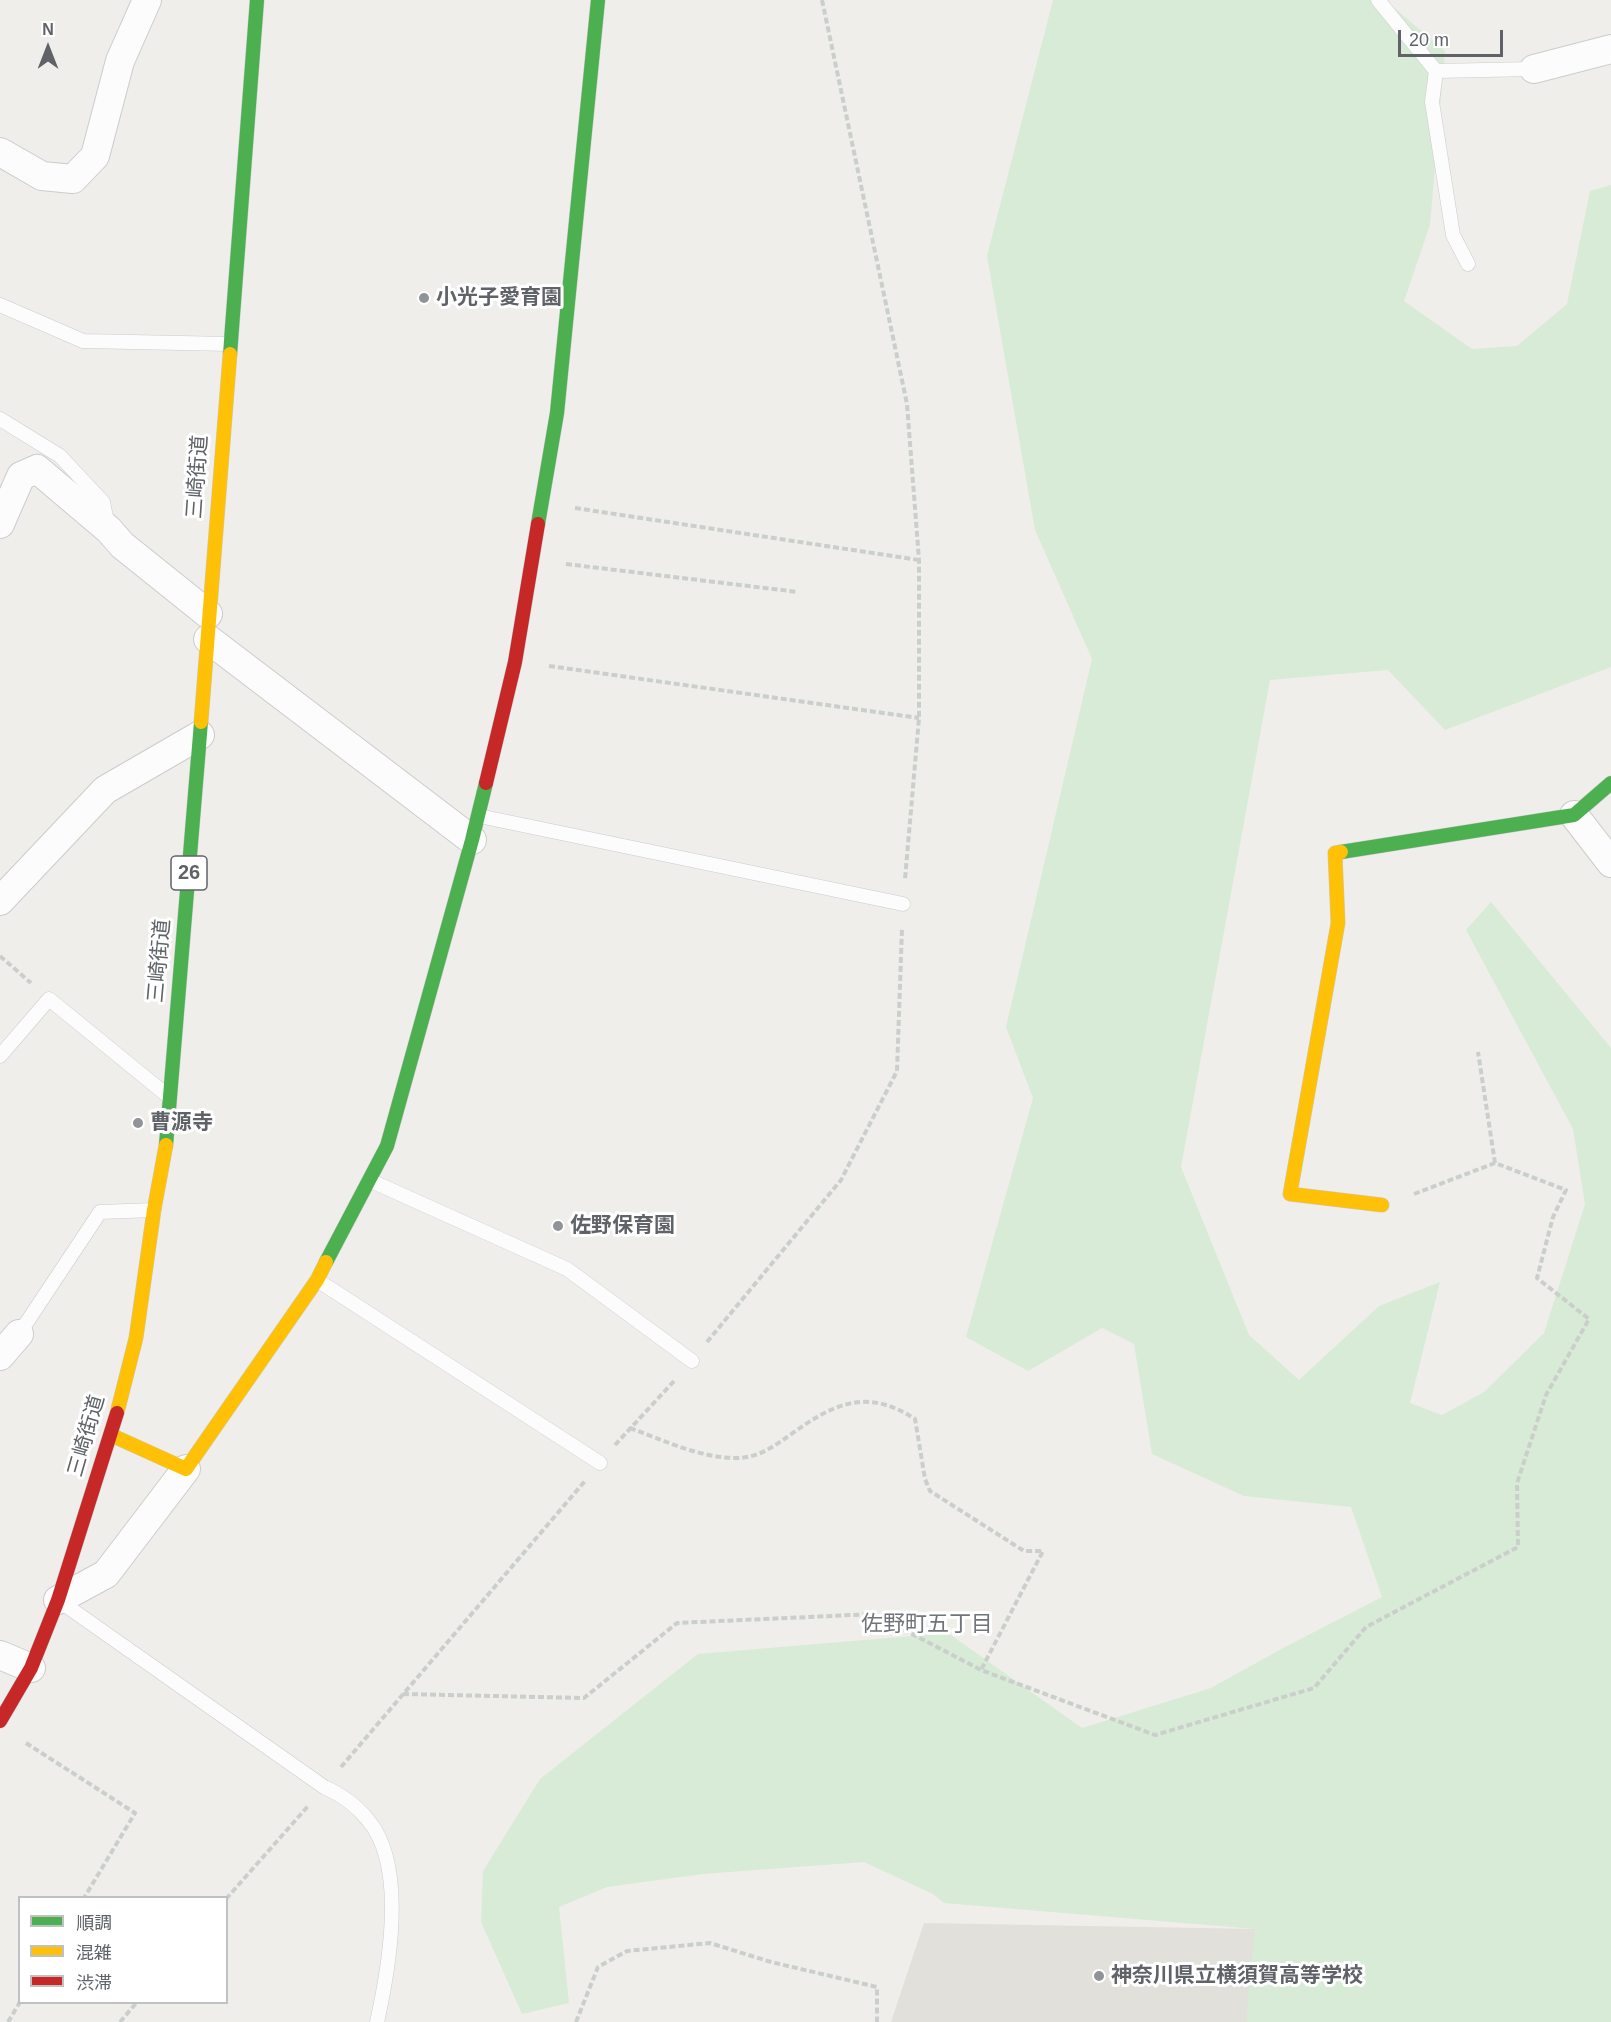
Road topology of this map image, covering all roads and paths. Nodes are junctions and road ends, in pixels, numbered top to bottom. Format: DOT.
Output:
graph roads {
  1 [pos="147,0"];
  2 [pos="257,0"];
  3 [pos="598,0"];
  4 [pos="822,0"];
  5 [pos="1378,0"];
  6 [pos="1611,49"];
  7 [pos="1534,69"];
  8 [pos="1436,71"];
  9 [pos="0,152"];
  10 [pos="1468,264"];
  11 [pos="0,305"];
  12 [pos="230,344"];
  13 [pos="0,419"];
  14 [pos="542,503"];
  15 [pos="0,524"];
  16 [pos="109,530"];
  17 [pos="532,560"];
  18 [pos="919,560"];
  19 [pos="798,592"];
  20 [pos="208,627"];
  21 [pos="515,662"];
  22 [pos="920,718"];
  23 [pos="200,735"];
  24 [pos="1611,783"];
  25 [pos="1574,815"];
  26 [pos="476,828"];
  27 [pos="1611,863"];
  28 [pos="0,901"];
  29 [pos="903,904"];
  30 [pos="0,956"];
  31 [pos="49,999"];
  32 [pos="1478,1052"];
  33 [pos="0,1056"];
  34 [pos="170,1098"];
  35 [pos="1495,1163"];
  36 [pos="369,1180"];
  37 [pos="1382,1205"];
  38 [pos="154,1210"];
  39 [pos="317,1280"];
  40 [pos="19,1334"];
  41 [pos="0,1356"];
  42 [pos="692,1361"];
  43 [pos="630,1428"];
  44 [pos="111,1435"];
  45 [pos="600,1463"];
  46 [pos="186,1469"];
  47 [pos="58,1600"];
  48 [pos="0,1655"];
  49 [pos="31,1668"];
  50 [pos="981,1670"];
  51 [pos="403,1694"];
  52 [pos="0,1721"];
  53 [pos="19,1738"];
  54 [pos="324,1787"];
  55 [pos="85,1896"];
  56 [pos="228,1897"];
  57 [pos="19,2004"];
  58 [pos="135,2004"];
  59 [pos="8,2022"];
  60 [pos="120,2022"];
  61 [pos="377,2022"];
  62 [pos="576,2022"];
  63 [pos="877,2022"];
  1 -- 9 [label="street"];
  2 -- 12 [label="street, 三崎街道 / 26"];
  3 -- 14 [label="street"];
  4 -- 18 [label="path"];
  5 -- 8 [label="lane"];
  6 -- 7 [label="street"];
  7 -- 8 [label="lane"];
  8 -- 10 [label="lane"];
  11 -- 12 [label="lane"];
  12 -- 20 [label="street, 三崎街道 / 26"];
  13 -- 16 [label="lane"];
  14 -- 17 [label="street"];
  14 -- 18 [label="path"];
  15 -- 16 [label="street"];
  16 -- 20 [label="street"];
  17 -- 19 [label="path"];
  17 -- 21 [label="street"];
  18 -- 22 [label="path"];
  20 -- 23 [label="street, 三崎街道 / 26"];
  20 -- 26 [label="street"];
  21 -- 22 [label="path"];
  21 -- 26 [label="street"];
  22 -- 29 [label="path"];
  23 -- 28 [label="street"];
  23 -- 34 [label="street, 三崎街道 / 26"];
  24 -- 25 [label="street"];
  25 -- 27 [label="street"];
  25 -- 37 [label="street"];
  26 -- 29 [label="lane"];
  26 -- 36 [label="street"];
  29 -- 42 [label="path"];
  30 -- 31 [label="path"];
  31 -- 33 [label="lane"];
  31 -- 34 [label="lane"];
  32 -- 35 [label="path"];
  34 -- 38 [label="street, 三崎街道 / 26"];
  35 -- 37 [label="path"];
  35 -- 50 [label="path"];
  36 -- 39 [label="street"];
  36 -- 42 [label="lane"];
  38 -- 40 [label="lane"];
  38 -- 44 [label="street, 三崎街道 / 26"];
  39 -- 45 [label="lane"];
  39 -- 46 [label="street"];
  40 -- 41 [label="street"];
  42 -- 43 [label="path"];
  43 -- 45 [label="path"];
  43 -- 50 [label="path"];
  44 -- 46 [label="street"];
  44 -- 47 [label="street, 三崎街道 / 26"];
  45 -- 51 [label="path"];
  46 -- 47 [label="street"];
  47 -- 49 [label="street, 三崎街道 / 26"];
  47 -- 54 [label="lane"];
  48 -- 49 [label="street"];
  49 -- 52 [label="street, 三崎街道 / 26"];
  50 -- 51 [label="path"];
  51 -- 54 [label="path"];
  53 -- 55 [label="path"];
  54 -- 56 [label="path"];
  54 -- 61 [label="lane"];
  57 -- 59 [label="path"];
  58 -- 60 [label="path"];
  62 -- 63 [label="path"];
}
